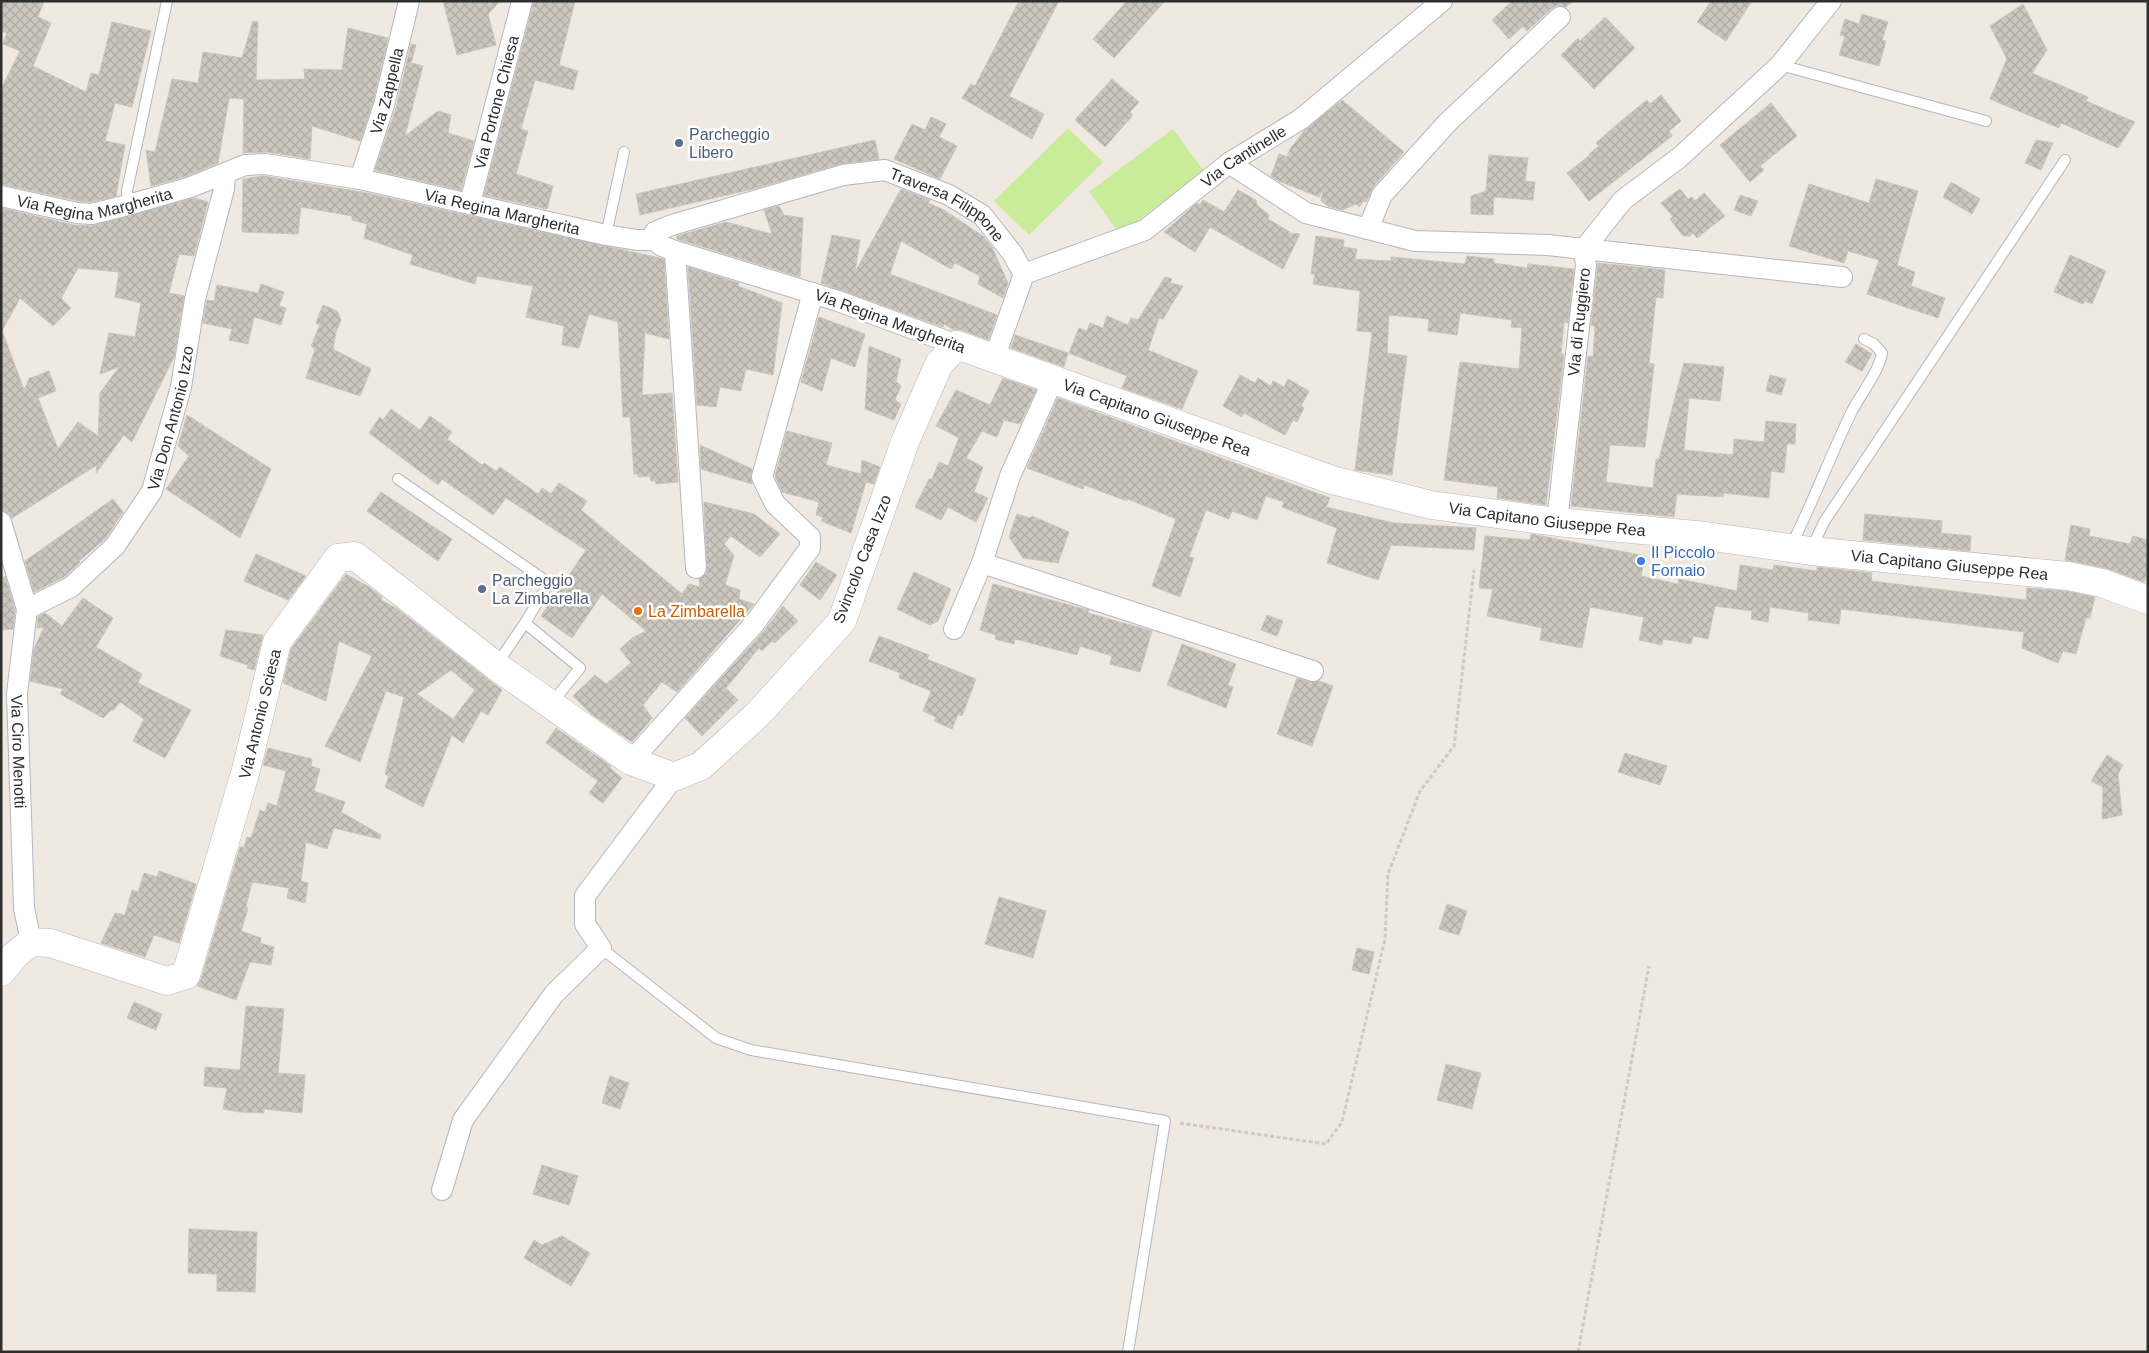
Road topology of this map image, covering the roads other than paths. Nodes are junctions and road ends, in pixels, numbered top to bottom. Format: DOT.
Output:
graph roads {
  1 [pos="167,1"];
  2 [pos="408,1"];
  3 [pos="522,1"];
  4 [pos="1442,1"];
  5 [pos="1831,1"];
  6 [pos="1560,17"];
  7 [pos="1780,65"];
  8 [pos="1986,121"];
  9 [pos="624,152"];
  10 [pos="2065,160"];
  11 [pos="1229,163"];
  12 [pos="225,173"];
  13 [pos="360,179"];
  14 [pos="1,196"];
  15 [pos="470,203"];
  16 [pos="128,205"];
  17 [pos="1368,229"];
  18 [pos="606,235"];
  19 [pos="654,240"];
  20 [pos="1584,249"];
  21 [pos="675,251"];
  22 [pos="1024,274"];
  23 [pos="1842,277"];
  24 [pos="813,293"];
  25 [pos="1864,339"];
  26 [pos="957,345"];
  27 [pos="994,359"];
  28 [pos="1053,380"];
  29 [pos="398,479"];
  30 [pos="1,522"];
  31 [pos="1556,522"];
  32 [pos="1800,549"];
  33 [pos="982,563"];
  34 [pos="696,568"];
  35 [pos="2148,600"];
  36 [pos="27,609"];
  37 [pos="525,622"];
  38 [pos="954,629"];
  39 [pos="496,666"];
  40 [pos="1313,671"];
  41 [pos="550,704"];
  42 [pos="631,761"];
  43 [pos="674,777"];
  44 [pos="31,942"];
  45 [pos="601,948"];
  46 [pos="1,972"];
  47 [pos="442,1190"];
  48 [pos="1128,1352"];
  1 -- 16 [label="lane"];
  2 -- 13 [label="street, Via Zappella"];
  3 -- 15 [label="street, Via Portone Chiesa"];
  4 -- 11 [label="street, Via Cantinelle"];
  5 -- 7 [label="street"];
  6 -- 17 [label="street"];
  7 -- 8 [label="lane"];
  7 -- 20 [label="street"];
  9 -- 18 [label="lane"];
  10 -- 32 [label="lane"];
  11 -- 17 [label="street, Via di Ruggiero"];
  11 -- 22 [label="street, Via Cantinelle"];
  12 -- 13 [label="street, Via Regina Margherita"];
  12 -- 16 [label="street, Via Regina Margherita"];
  12 -- 36 [label="street, Via Don Antonio Izzo"];
  13 -- 15 [label="street, Via Regina Margherita"];
  14 -- 16 [label="street, Via Regina Margherita"];
  15 -- 18 [label="street, Via Regina Margherita"];
  17 -- 20 [label="street, Via di Ruggiero"];
  18 -- 19 [label="street, Via Regina Margherita"];
  19 -- 21 [label="street, Via Regina Margherita"];
  19 -- 22 [label="street, Traversa Filippone"];
  20 -- 23 [label="street"];
  20 -- 31 [label="street, Via di Ruggiero"];
  21 -- 24 [label="street, Via Regina Margherita"];
  21 -- 34 [label="street"];
  22 -- 27 [label="street"];
  24 -- 26 [label="street, Via Regina Margherita"];
  24 -- 42 [label="street"];
  25 -- 32 [label="lane"];
  26 -- 27 [label="street, Via Regina Margherita"];
  26 -- 43 [label="street, Svincolo Casa Izzo"];
  27 -- 28 [label="street, Via Capitano Giuseppe Rea"];
  28 -- 31 [label="street, Via Capitano Giuseppe Rea"];
  28 -- 33 [label="street"];
  29 -- 37 [label="lane"];
  30 -- 36 [label="street, Via Ciro Menotti"];
  31 -- 32 [label="street, Via Capitano Giuseppe Rea"];
  32 -- 35 [label="street, Via Capitano Giuseppe Rea"];
  33 -- 38 [label="street"];
  33 -- 40 [label="street"];
  36 -- 44 [label="street, Via Ciro Menotti"];
  37 -- 39 [label="lane"];
  37 -- 41 [label="lane"];
  39 -- 41 [label="street, Via Antonio Sciesa"];
  39 -- 44 [label="street, Via Antonio Sciesa"];
  41 -- 42 [label="street, Via Antonio Sciesa"];
  42 -- 43 [label="street, Via Antonio Sciesa"];
  43 -- 45 [label="street"];
  44 -- 46 [label="street"];
  45 -- 47 [label="street"];
  45 -- 48 [label="lane"];
}
